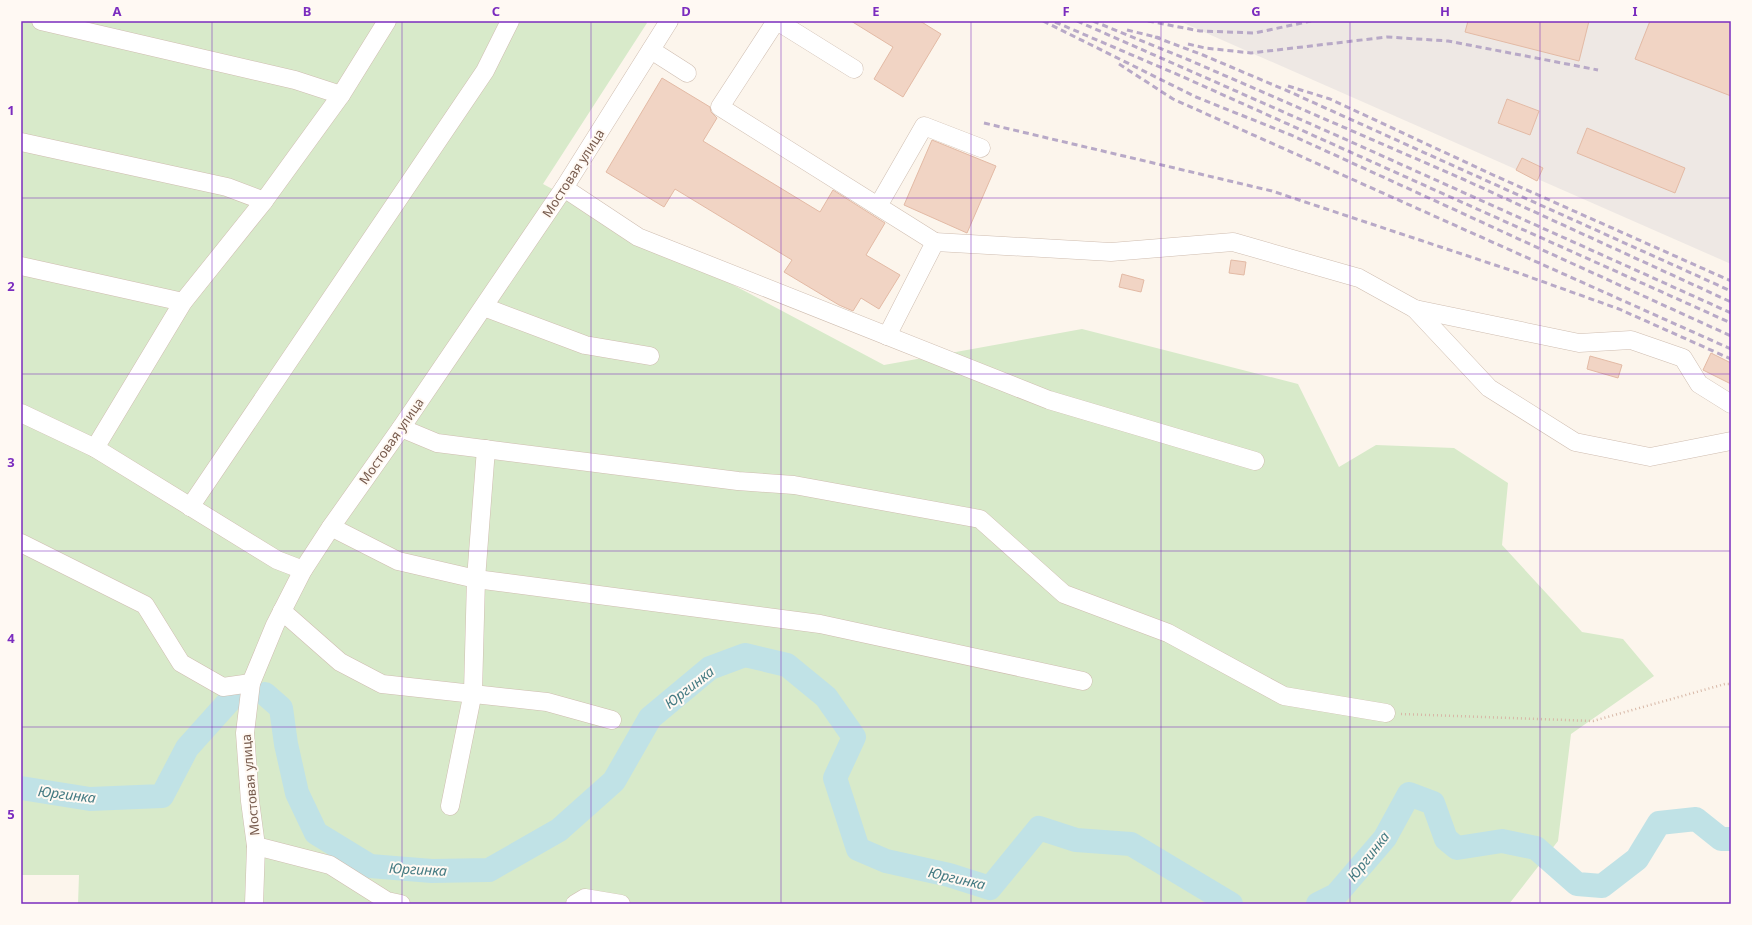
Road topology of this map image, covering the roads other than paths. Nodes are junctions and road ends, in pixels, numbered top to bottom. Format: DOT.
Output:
graph roads {
  1 [pos="41,21"];
  2 [pos="387,21"];
  3 [pos="510,21"];
  4 [pos="669,21"];
  5 [pos="777,21"];
  6 [pos="651,50"];
  7 [pos="854,69"];
  8 [pos="687,73"];
  9 [pos="341,95"];
  10 [pos="21,142"];
  11 [pos="981,148"];
  12 [pos="564,188"];
  13 [pos="264,201"];
  14 [pos="878,206"];
  15 [pos="935,242"];
  16 [pos="21,266"];
  17 [pos="183,302"];
  18 [pos="484,307"];
  19 [pos="1415,309"];
  20 [pos="887,336"];
  21 [pos="650,356"];
  22 [pos="1731,404"];
  23 [pos="21,413"];
  24 [pos="401,428"];
  25 [pos="1731,441"];
  26 [pos="95,448"];
  27 [pos="486,449"];
  28 [pos="1255,461"];
  29 [pos="190,507"];
  30 [pos="331,526"];
  31 [pos="21,543"];
  32 [pos="303,570"];
  33 [pos="476,579"];
  34 [pos="282,611"];
  35 [pos="1083,681"];
  36 [pos="250,683"];
  37 [pos="473,692"];
  38 [pos="1386,713"];
  39 [pos="612,720"];
  40 [pos="450,806"];
  41 [pos="256,846"];
  42 [pos="254,904"];
  43 [pos="401,904"];
  44 [pos="575,904"];
  45 [pos="621,904"];
  1 -- 9 [label="street"];
  2 -- 9 [label="street"];
  3 -- 29 [label="street"];
  4 -- 6 [label="street, Мостовая улица"];
  5 -- 7 [label="street"];
  5 -- 14 [label="street"];
  6 -- 8 [label="street"];
  6 -- 12 [label="street, Мостовая улица"];
  9 -- 13 [label="street"];
  10 -- 13 [label="street"];
  11 -- 14 [label="street"];
  12 -- 18 [label="street, Мостовая улица"];
  12 -- 20 [label="street"];
  13 -- 17 [label="street"];
  14 -- 15 [label="street"];
  15 -- 19 [label="street"];
  15 -- 20 [label="street"];
  16 -- 17 [label="street"];
  17 -- 26 [label="street"];
  18 -- 21 [label="street"];
  18 -- 24 [label="street, Мостовая улица"];
  19 -- 22 [label="street"];
  19 -- 25 [label="street"];
  20 -- 28 [label="street"];
  23 -- 26 [label="street"];
  24 -- 27 [label="street"];
  24 -- 30 [label="street, Мостовая улица"];
  26 -- 29 [label="street"];
  27 -- 33 [label="street"];
  27 -- 38 [label="street"];
  29 -- 32 [label="street"];
  30 -- 32 [label="street, Мостовая улица"];
  30 -- 33 [label="street"];
  31 -- 36 [label="street"];
  32 -- 34 [label="street, Мостовая улица"];
  33 -- 35 [label="street"];
  33 -- 37 [label="street"];
  34 -- 36 [label="street, Мостовая улица"];
  34 -- 37 [label="street"];
  36 -- 41 [label="street, Мостовая улица"];
  37 -- 39 [label="street"];
  37 -- 40 [label="street"];
  41 -- 42 [label="street, Мостовая улица"];
  41 -- 43 [label="street"];
  44 -- 45 [label="street"];
}
